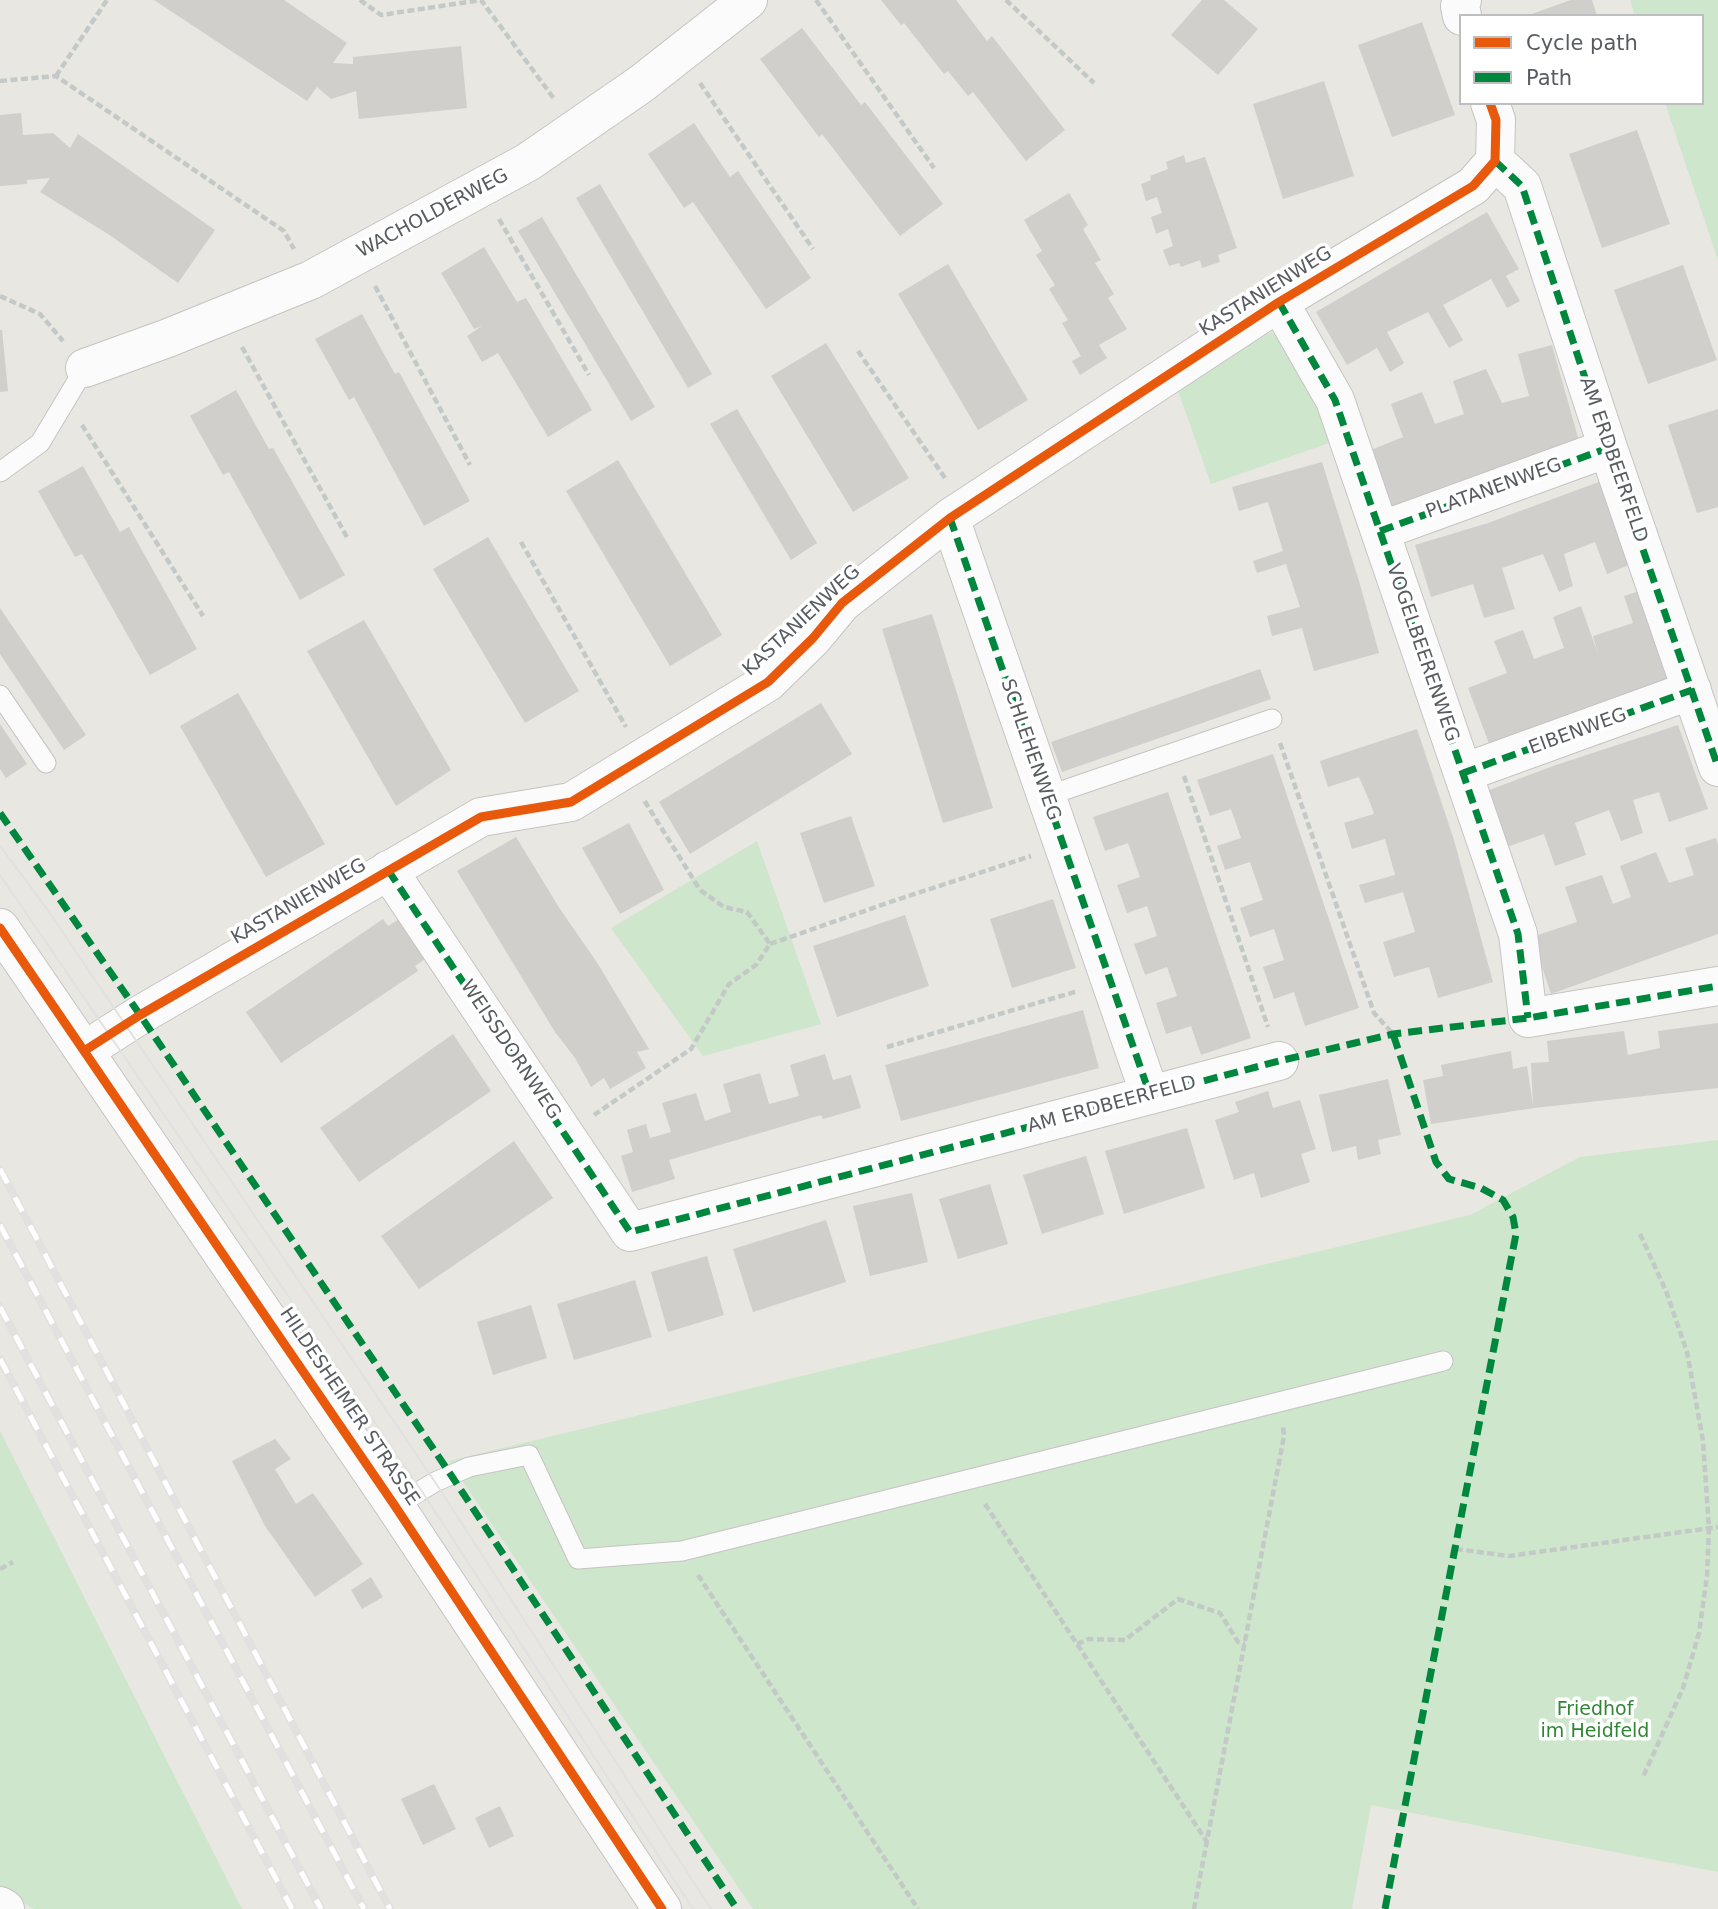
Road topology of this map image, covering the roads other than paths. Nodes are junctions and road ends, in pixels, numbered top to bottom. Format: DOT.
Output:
graph roads {
  1 [pos="748,0"];
  2 [pos="1491,105"];
  3 [pos="1495,161"];
  4 [pos="1279,302"];
  5 [pos="85,368"];
  6 [pos="1608,448"];
  7 [pos="0,472"];
  8 [pos="958,513"];
  9 [pos="1380,531"];
  10 [pos="1692,690"];
  11 [pos="0,695"];
  12 [pos="1272,719"];
  13 [pos="46,763"];
  14 [pos="1718,767"];
  15 [pos="1464,773"];
  16 [pos="1046,796"];
  17 [pos="388,870"];
  18 [pos="0,928"];
  19 [pos="1718,986"];
  20 [pos="84,1051"];
  21 [pos="1279,1060"];
  22 [pos="1150,1095"];
  23 [pos="630,1232"];
  24 [pos="1443,1361"];
  25 [pos="396,1506"];
  26 [pos="0,1906"];
  27 [pos="5,1909"];
  28 [pos="662,1909"];
  1 -- 5 [label="street, WACHOLDERWEG"];
  2 -- 3 [label="street"];
  3 -- 4 [label="street, KASTANIENWEG"];
  3 -- 6 [label="street, AM ERDBEERFELD"];
  4 -- 8 [label="street, KASTANIENWEG"];
  4 -- 9 [label="street, VOGELBEERENWEG"];
  5 -- 7 [label="lane"];
  6 -- 9 [label="street, PLATANENWEG"];
  6 -- 10 [label="street, AM ERDBEERFELD"];
  8 -- 16 [label="street, SCHLEHENWEG"];
  8 -- 17 [label="street, KASTANIENWEG"];
  9 -- 15 [label="street, VOGELBEERENWEG"];
  10 -- 14 [label="street, AM ERDBEERFELD"];
  10 -- 15 [label="street, EIBENWEG"];
  11 -- 13 [label="lane"];
  12 -- 16 [label="lane"];
  15 -- 19 [label="street, VOGELBEERENWEG"];
  16 -- 22 [label="street, SCHLEHENWEG"];
  17 -- 20 [label="street, KASTANIENWEG"];
  17 -- 23 [label="street, WEISSDORNWEG"];
  18 -- 20 [label="street, HILDESHEIMER STRASSE"];
  20 -- 25 [label="street, HILDESHEIMER STRASSE"];
  21 -- 22 [label="street, AM ERDBEERFELD"];
  22 -- 23 [label="street, AM ERDBEERFELD"];
  24 -- 25 [label="lane"];
  25 -- 28 [label="street, HILDESHEIMER STRASSE"];
  26 -- 27 [label="street"];
}
